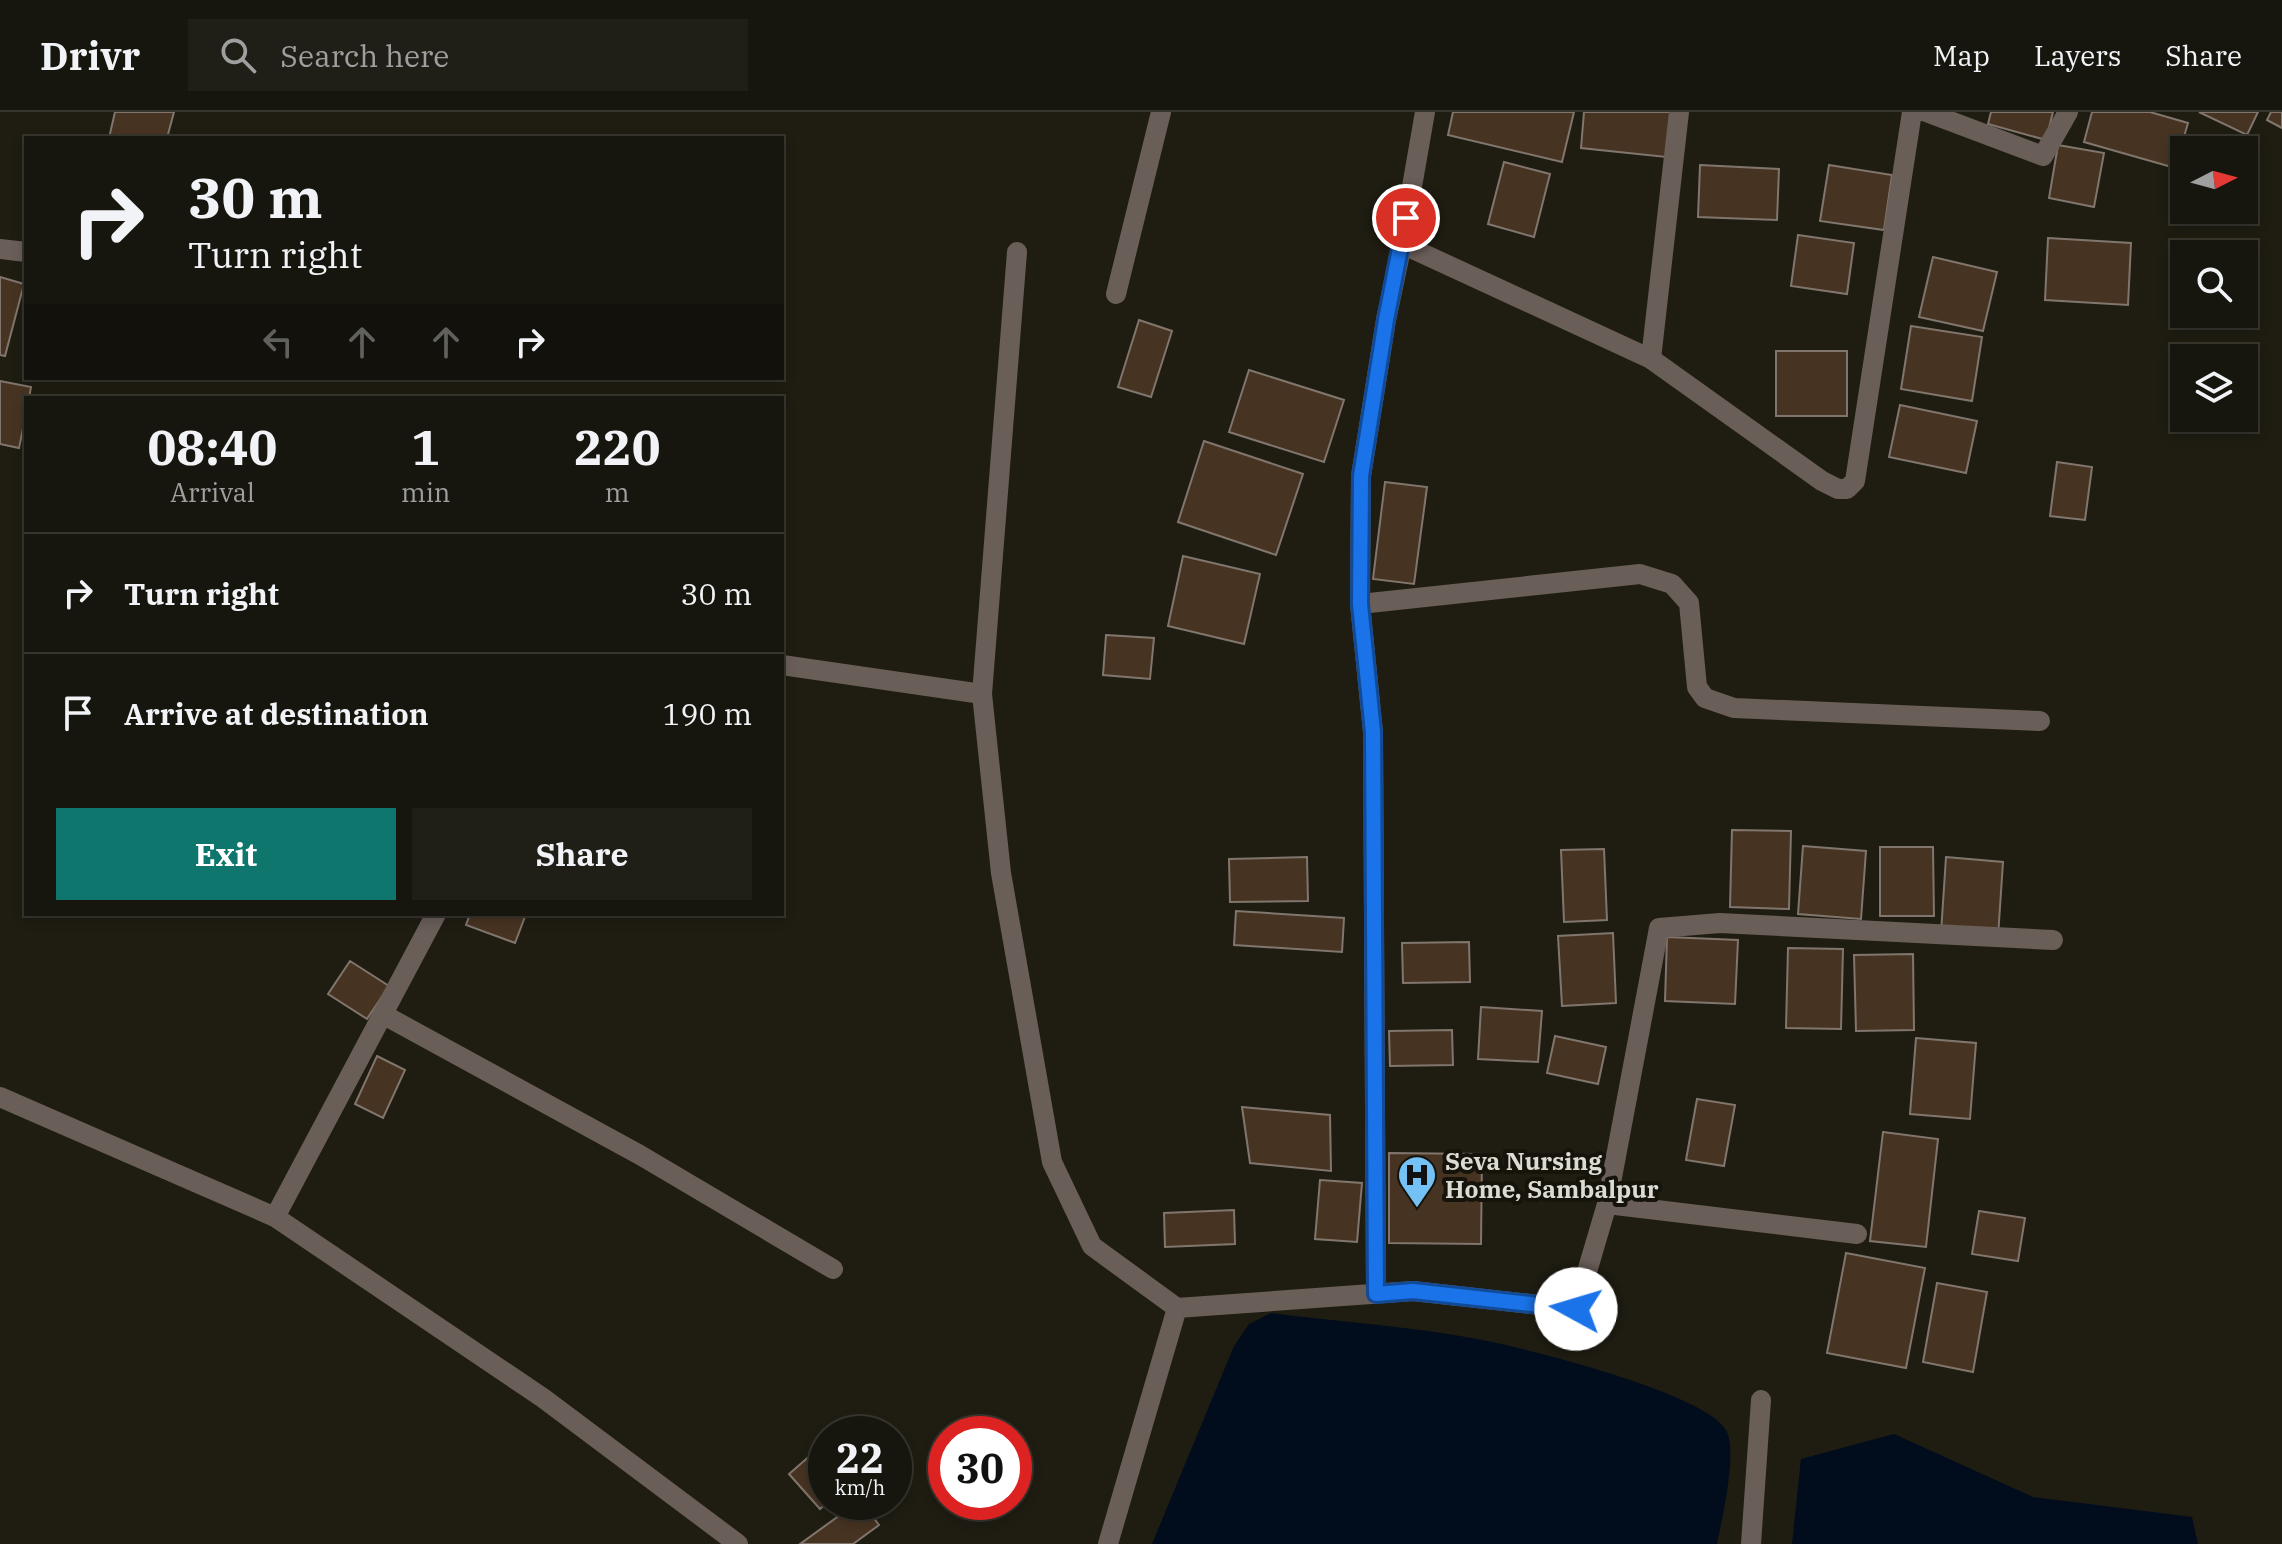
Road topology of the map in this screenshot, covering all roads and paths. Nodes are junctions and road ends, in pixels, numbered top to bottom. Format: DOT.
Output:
graph roads {
  1 [pos="1161,112"];
  2 [pos="1425,112"];
  3 [pos="1679,112"];
  4 [pos="1912,112"];
  5 [pos="1926,112"];
  6 [pos="2068,112"];
  7 [pos="0,249"];
  8 [pos="24,252"];
  9 [pos="1017,252"];
  10 [pos="1400,253"];
  11 [pos="1116,294"];
  12 [pos="1651,359"];
  13 [pos="1360,604"];
  14 [pos="784,665"];
  15 [pos="982,694"];
  16 [pos="2040,721"];
  17 [pos="435,916"];
  18 [pos="2053,940"];
  19 [pos="384,1015"];
  20 [pos="0,1097"];
  21 [pos="1607,1204"];
  22 [pos="275,1217"];
  23 [pos="1857,1234"];
  24 [pos="833,1269"];
  25 [pos="1376,1294"];
  26 [pos="1177,1308"];
  27 [pos="1761,1400"];
  28 [pos="738,1544"];
  29 [pos="1108,1544"];
  30 [pos="1751,1544"];
  1 -- 11 [label="street"];
  2 -- 10 [label="street"];
  3 -- 12 [label="street"];
  4 -- 12 [label="street"];
  5 -- 6 [label="street"];
  7 -- 8 [label="street"];
  9 -- 15 [label="street"];
  10 -- 12 [label="street"];
  10 -- 13 [label="street"];
  13 -- 16 [label="street"];
  13 -- 25 [label="street"];
  14 -- 15 [label="street"];
  15 -- 26 [label="street"];
  17 -- 19 [label="street"];
  18 -- 21 [label="street"];
  19 -- 22 [label="street"];
  19 -- 24 [label="street"];
  20 -- 22 [label="street"];
  21 -- 23 [label="street"];
  21 -- 25 [label="street"];
  22 -- 28 [label="street"];
  25 -- 26 [label="street"];
  26 -- 29 [label="street"];
  27 -- 30 [label="street"];
}
